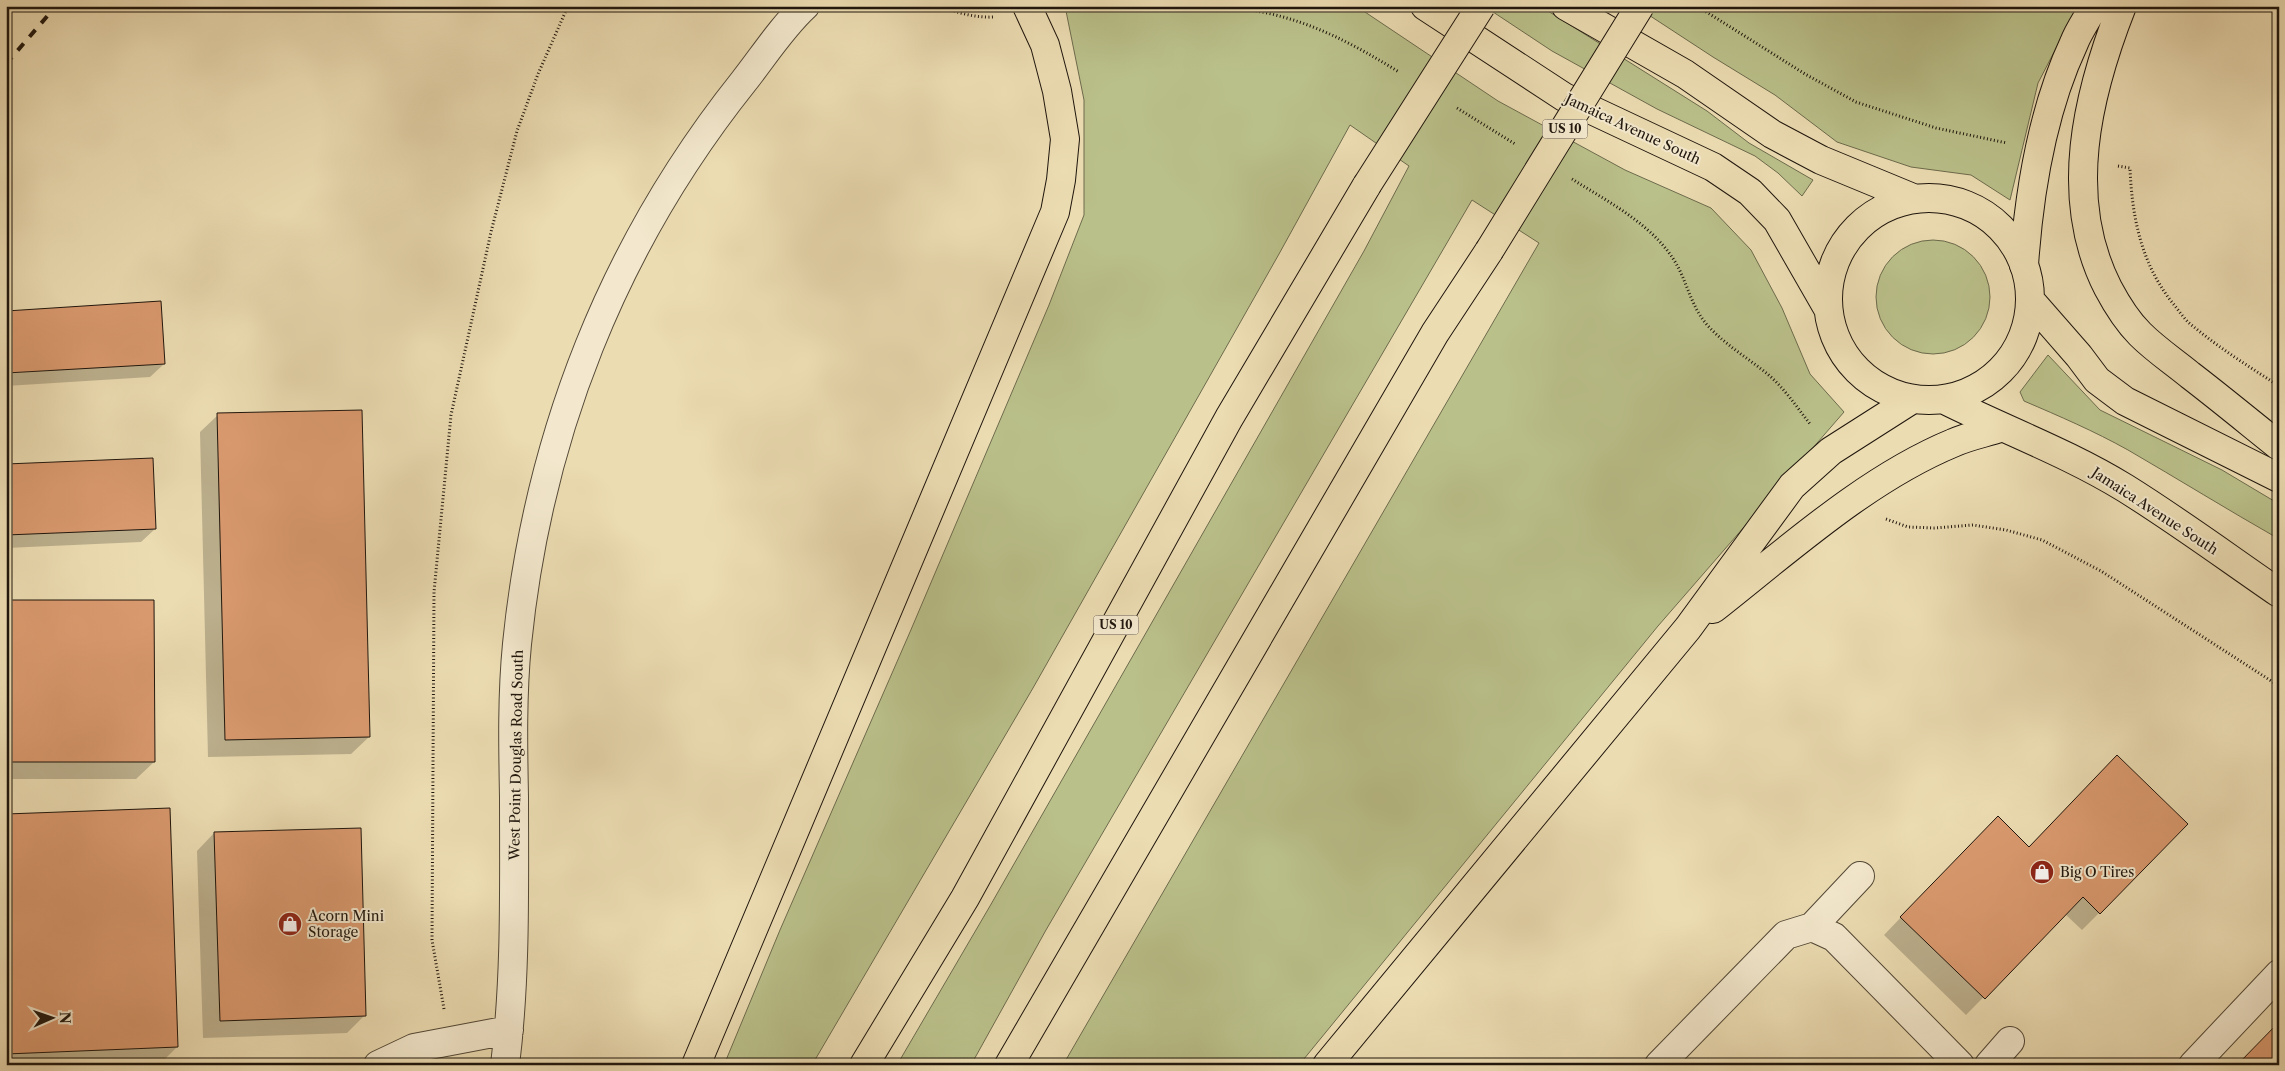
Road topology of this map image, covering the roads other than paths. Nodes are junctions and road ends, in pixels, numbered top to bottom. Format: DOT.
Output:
graph roads {
  1 [pos="1027,6"];
  2 [pos="1425,6"];
  3 [pos="1481,6"];
  4 [pos="1566,6"];
  5 [pos="1640,6"];
  6 [pos="2094,6"];
  7 [pos="2122,6"];
  8 [pos="803,7"];
  9 [pos="1913,198"];
  10 [pos="2024,265"];
  11 [pos="2030,300"];
  12 [pos="1827,307"];
  13 [pos="1911,400"];
  14 [pos="1945,400"];
  15 [pos="2000,428"];
  16 [pos="2279,446"];
  17 [pos="2279,478"];
  18 [pos="2279,593"];
  19 [pos="1688,628"];
  20 [pos="1860,876"];
  21 [pos="1812,927"];
  22 [pos="2279,974"];
  23 [pos="509,1030"];
  24 [pos="2010,1041"];
  25 [pos="378,1065"];
  26 [pos="505,1065"];
  27 [pos="696,1065"];
  28 [pos="864,1065"];
  29 [pos="1009,1065"];
  30 [pos="1327,1065"];
  31 [pos="1659,1065"];
  32 [pos="1960,1065"];
  33 [pos="1989,1065"];
  34 [pos="2192,1065"];
  1 -- 27 [label="main road"];
  2 -- 12 [label="main road, Jamaica Avenue South"];
  3 -- 28 [label="main road, US 10, bridge"];
  4 -- 9 [label="main road"];
  5 -- 29 [label="main road, US 10, bridge"];
  6 -- 10 [label="main road"];
  7 -- 16 [label="main road"];
  8 -- 23 [label="street, West Point Douglas Road South"];
  9 -- 10 [label="main road"];
  9 -- 12 [label="main road"];
  10 -- 11 [label="main road"];
  11 -- 14 [label="main road"];
  11 -- 17 [label="main road"];
  12 -- 13 [label="main road"];
  13 -- 14 [label="main road"];
  13 -- 19 [label="main road"];
  14 -- 15 [label="main road, Jamaica Avenue South"];
  15 -- 18 [label="main road, Jamaica Avenue South"];
  15 -- 19 [label="main road"];
  19 -- 30 [label="main road"];
  20 -- 21 [label="street"];
  21 -- 31 [label="street"];
  21 -- 32 [label="street"];
  22 -- 34 [label="street"];
  23 -- 25 [label="street"];
  23 -- 26 [label="street, West Point Douglas Road South"];
  24 -- 33 [label="street"];
}
